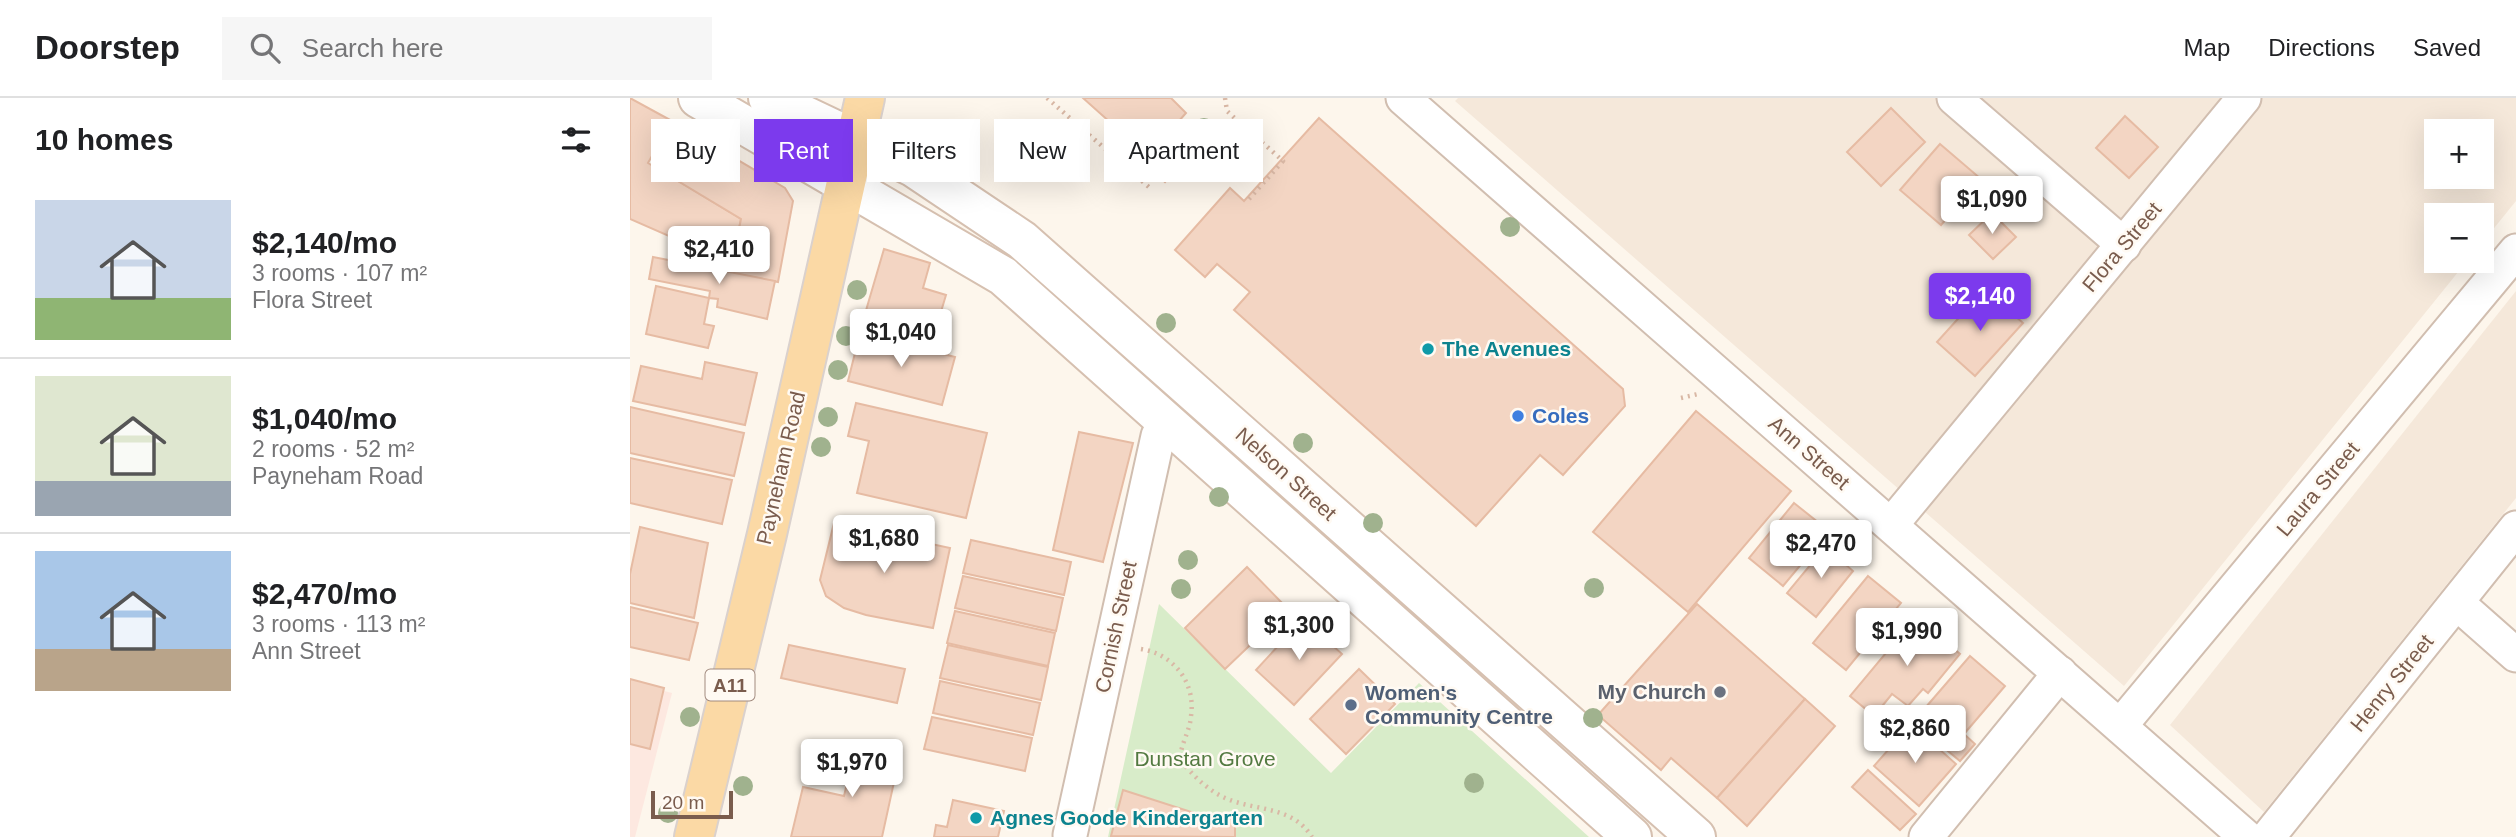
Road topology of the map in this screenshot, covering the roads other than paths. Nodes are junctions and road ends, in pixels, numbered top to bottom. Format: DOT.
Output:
graph roads {
  1 [pos="698,98"];
  2 [pos="768,98"];
  3 [pos="865,98"];
  4 [pos="1954,98"];
  5 [pos="2244,98"];
  6 [pos="1408,99"];
  7 [pos="856,140"];
  8 [pos="846,183"];
  9 [pos="2124,245"];
  10 [pos="2516,251"];
  11 [pos="1187,386"];
  12 [pos="1166,422"];
  13 [pos="1891,525"];
  14 [pos="2516,528"];
  15 [pos="2457,603"];
  16 [pos="2516,655"];
  17 [pos="2060,673"];
  18 [pos="2120,726"];
  19 [pos="1070,835"];
  20 [pos="694,837"];
  21 [pos="1632,837"];
  22 [pos="1696,837"];
  23 [pos="1926,837"];
  24 [pos="2246,837"];
  25 [pos="2268,837"];
  1 -- 8 [label="main road, Nelson Street"];
  2 -- 7 [label="main road, Nelson Street"];
  3 -- 7 [label="main road, Payneham Road / A11"];
  4 -- 9 [label="street"];
  5 -- 9 [label="street, Flora Street"];
  6 -- 13 [label="street, Ann Street"];
  7 -- 8 [label="main road, Payneham Road / A11"];
  7 -- 11 [label="main road, Nelson Street"];
  8 -- 12 [label="main road, Nelson Street"];
  8 -- 20 [label="main road, Payneham Road / A11"];
  9 -- 13 [label="street, Flora Street"];
  10 -- 18 [label="street, Laura Street"];
  11 -- 12 [label="main road"];
  11 -- 22 [label="main road, Nelson Street"];
  12 -- 19 [label="street, Cornish Street"];
  12 -- 21 [label="main road, Nelson Street"];
  13 -- 17 [label="street, Ann Street"];
  14 -- 15 [label="street, Henry Street"];
  15 -- 16 [label="street"];
  15 -- 25 [label="street, Henry Street"];
  17 -- 18 [label="street, Ann Street"];
  17 -- 23 [label="street"];
  18 -- 24 [label="street, Ann Street"];
}
